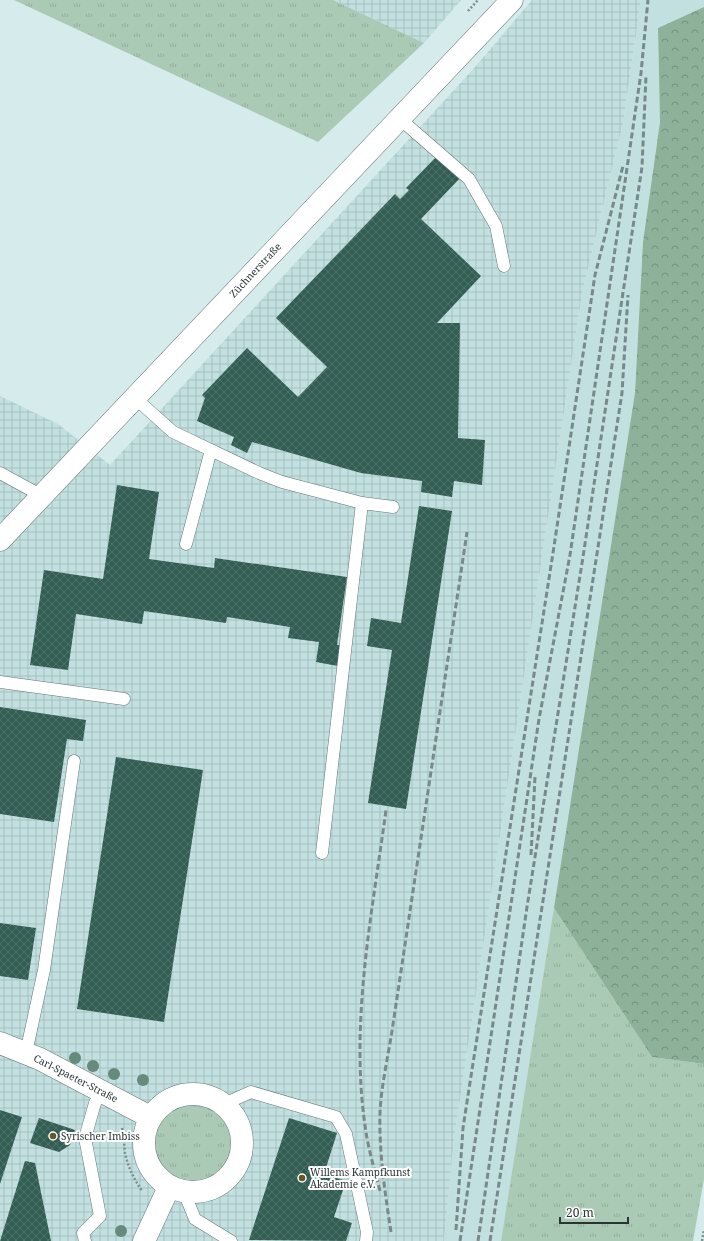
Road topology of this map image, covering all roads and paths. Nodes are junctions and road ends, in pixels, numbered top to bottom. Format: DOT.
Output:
graph roads {
  1 [pos="512,0"];
  2 [pos="400,119"];
  3 [pos="504,266"];
  4 [pos="135,398"];
  5 [pos="211,450"];
  6 [pos="0,472"];
  7 [pos="42,496"];
  8 [pos="362,503"];
  9 [pos="393,507"];
  10 [pos="0,540"];
  11 [pos="186,544"];
  12 [pos="0,682"];
  13 [pos="124,699"];
  14 [pos="74,761"];
  15 [pos="322,852"];
  16 [pos="0,1044"];
  17 [pos="26,1053"];
  18 [pos="103,1092"];
  19 [pos="224,1104"];
  20 [pos="150,1117"];
  21 [pos="177,1190"];
  22 [pos="704,1230"];
  23 [pos="85,1241"];
  24 [pos="144,1241"];
  25 [pos="231,1241"];
  26 [pos="366,1241"];
  27 [pos="702,1241"];
  1 -- 2 [label="street, Züchnerstraße"];
  2 -- 3 [label="lane"];
  2 -- 4 [label="street, Züchnerstraße"];
  4 -- 5 [label="lane"];
  4 -- 7 [label="street, Züchnerstraße"];
  5 -- 8 [label="lane"];
  5 -- 11 [label="lane"];
  6 -- 7 [label="lane"];
  7 -- 10 [label="street, Züchnerstraße"];
  8 -- 9 [label="lane"];
  8 -- 15 [label="lane"];
  12 -- 13 [label="lane"];
  14 -- 17 [label="lane"];
  16 -- 17 [label="street, Carl-Spaeter-Straße"];
  17 -- 18 [label="street, Carl-Spaeter-Straße"];
  18 -- 20 [label="street, Carl-Spaeter-Straße"];
  18 -- 23 [label="lane"];
  19 -- 20 [label="street"];
  19 -- 21 [label="street"];
  19 -- 26 [label="lane"];
  20 -- 21 [label="street"];
  21 -- 24 [label="street"];
  21 -- 25 [label="lane"];
  22 -- 27 [label="path"];
}
